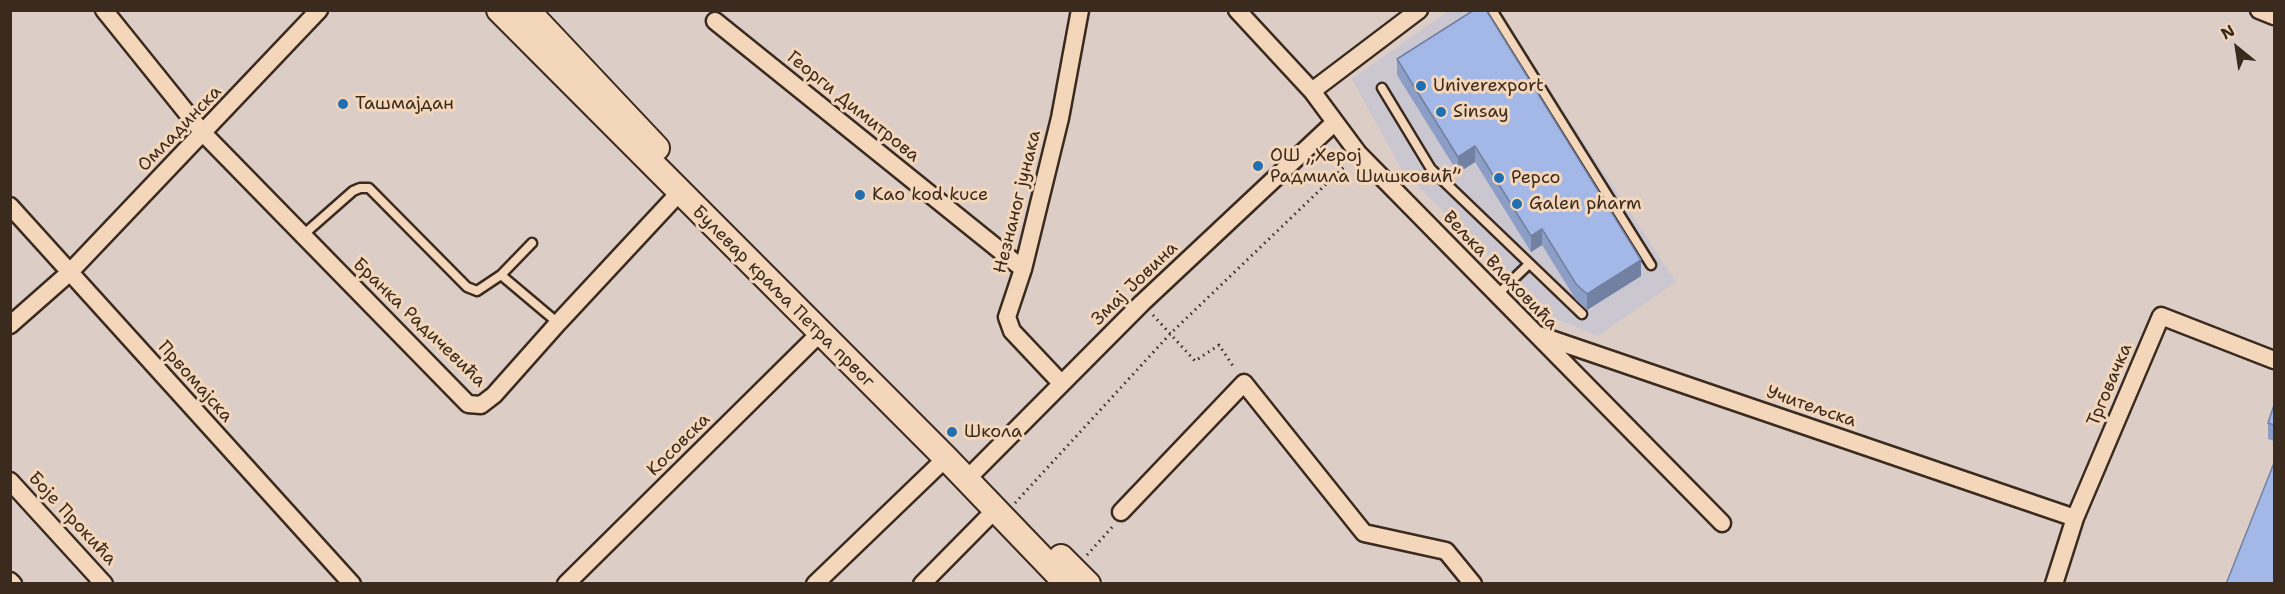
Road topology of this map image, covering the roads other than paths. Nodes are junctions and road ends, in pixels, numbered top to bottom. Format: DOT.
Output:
graph roads {
  1 [pos="104,10"];
  2 [pos="319,10"];
  3 [pos="499,10"];
  4 [pos="527,10"];
  5 [pos="1080,10"];
  6 [pos="1237,10"];
  7 [pos="1419,10"];
  8 [pos="1492,10"];
  9 [pos="2259,10"];
  10 [pos="2274,16"];
  11 [pos="715,21"];
  12 [pos="1382,88"];
  13 [pos="1312,91"];
  14 [pos="1335,122"];
  15 [pos="203,134"];
  16 [pos="679,193"];
  17 [pos="10,206"];
  18 [pos="303,235"];
  19 [pos="532,243"];
  20 [pos="1529,264"];
  21 [pos="1651,266"];
  22 [pos="1023,268"];
  23 [pos="69,273"];
  24 [pos="501,276"];
  25 [pos="1497,295"];
  26 [pos="1582,314"];
  27 [pos="558,323"];
  28 [pos="10,325"];
  29 [pos="1534,333"];
  30 [pos="819,334"];
  31 [pos="2274,360"];
  32 [pos="1061,383"];
  33 [pos="946,458"];
  34 [pos="971,474"];
  35 [pos="10,482"];
  36 [pos="1004,508"];
  37 [pos="1121,512"];
  38 [pos="2075,518"];
  39 [pos="1722,523"];
  40 [pos="1076,579"];
  41 [pos="104,584"];
  42 [pos="352,584"];
  43 [pos="566,584"];
  44 [pos="815,584"];
  45 [pos="921,584"];
  46 [pos="1473,584"];
  47 [pos="2054,584"];
  1 -- 15 [label="street, Бранка Радичевића"];
  2 -- 15 [label="street, Омладинска"];
  3 -- 16 [label="main road, Булевар краља Петра првог"];
  4 -- 34 [label="main road, Булевар краља Петра првог"];
  5 -- 22 [label="street, Незнаног јунака"];
  6 -- 13 [label="street, Вељка Влаховића"];
  7 -- 13 [label="street"];
  8 -- 21 [label="lane"];
  9 -- 10 [label="street"];
  11 -- 22 [label="street, Георги Димитрова"];
  12 -- 20 [label="lane"];
  13 -- 14 [label="street, Вељка Влаховића"];
  14 -- 25 [label="street, Вељка Влаховића"];
  14 -- 32 [label="street, Змај Јовина"];
  15 -- 18 [label="street, Бранка Радичевића"];
  15 -- 23 [label="street, Омладинска"];
  16 -- 27 [label="street, Бранка Радичевића"];
  16 -- 30 [label="main road, Булевар краља Петра првог"];
  17 -- 23 [label="street, Првомајска"];
  18 -- 24 [label="lane"];
  18 -- 27 [label="street, Бранка Радичевића"];
  19 -- 24 [label="lane"];
  20 -- 25 [label="lane"];
  20 -- 26 [label="lane"];
  22 -- 32 [label="street, Незнаног јунака"];
  23 -- 28 [label="street"];
  23 -- 42 [label="street, Првомајска"];
  24 -- 27 [label="lane"];
  25 -- 29 [label="street, Вељка Влаховића"];
  29 -- 38 [label="street, Учитељска"];
  29 -- 39 [label="street, Вељка Влаховића"];
  30 -- 33 [label="main road, Булевар краља Петра првог"];
  30 -- 43 [label="street, Косовска"];
  31 -- 38 [label="street, Трговачка"];
  32 -- 34 [label="street, Змај Јовина"];
  33 -- 34 [label="main road, Булевар краља Петра првог"];
  33 -- 44 [label="street"];
  34 -- 36 [label="main road, Булевар краља Петра првог"];
  35 -- 41 [label="street, Боје Прокића"];
  36 -- 40 [label="main road, Булевар краља Петра првог"];
  36 -- 45 [label="street"];
  37 -- 46 [label="street"];
  38 -- 47 [label="street, Трговачка"];
}
